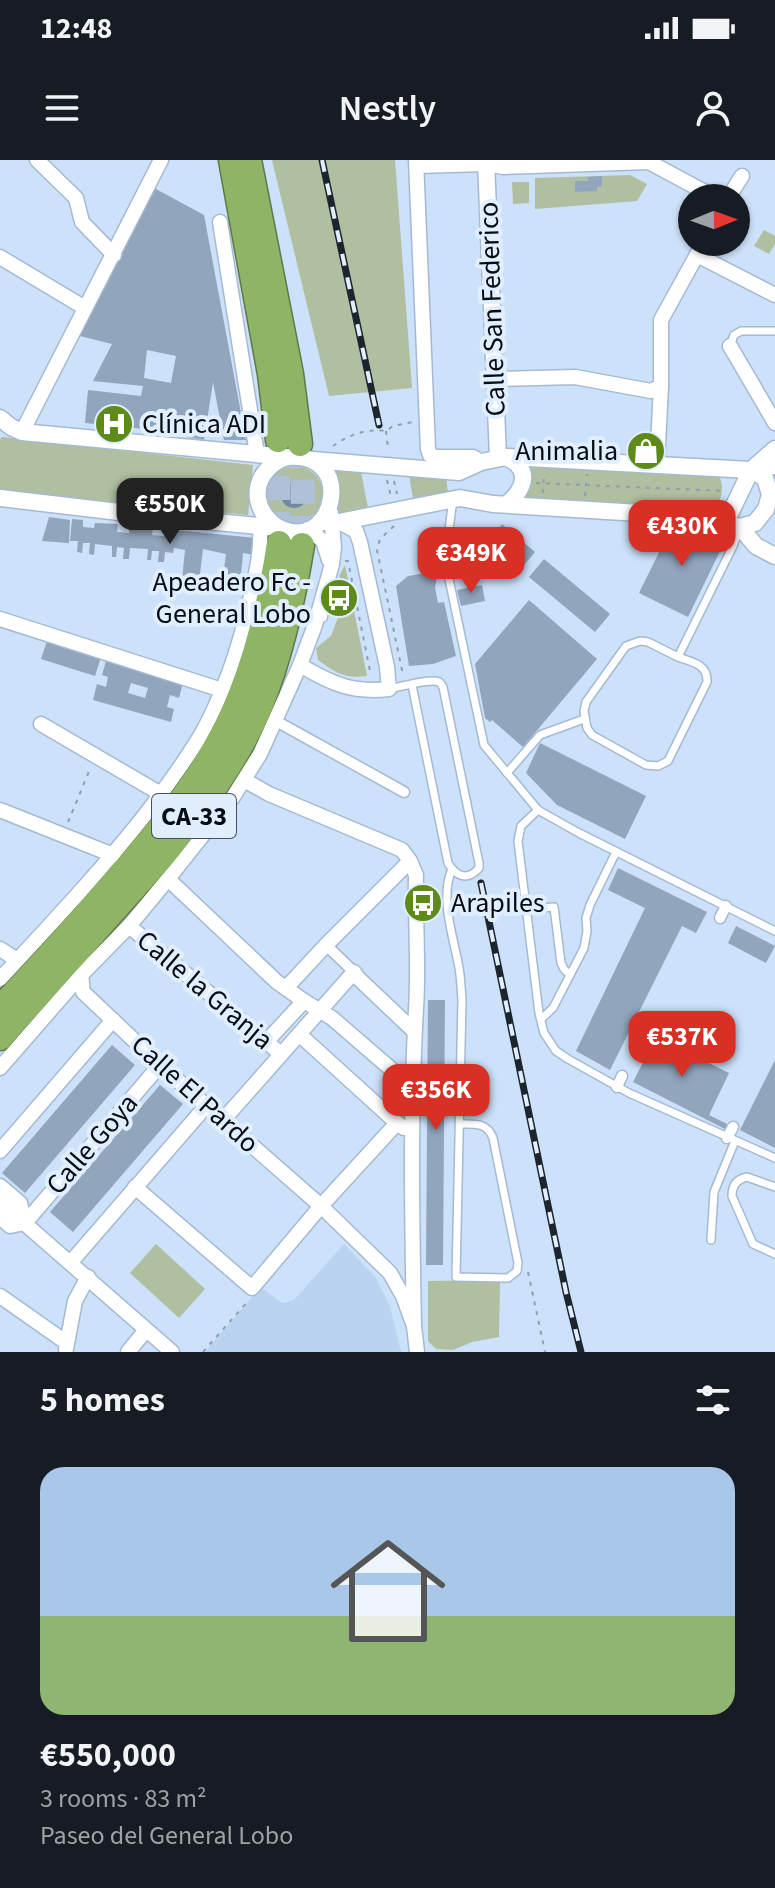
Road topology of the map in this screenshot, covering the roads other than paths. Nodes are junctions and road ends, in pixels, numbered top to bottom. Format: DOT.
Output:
graph roads {
  1 [pos="37,160"];
  2 [pos="161,160"];
  3 [pos="231,160"];
  4 [pos="249,160"];
  5 [pos="650,161"];
  6 [pos="486,162"];
  7 [pos="416,163"];
  8 [pos="742,176"];
  9 [pos="691,184"];
  10 [pos="737,184"];
  11 [pos="220,222"];
  12 [pos="114,255"];
  13 [pos="696,256"];
  14 [pos="713,256"];
  15 [pos="0,257"];
  16 [pos="775,295"];
  17 [pos="85,308"];
  18 [pos="775,331"];
  19 [pos="730,346"];
  20 [pos="494,379"];
  21 [pos="656,389"];
  22 [pos="775,423"];
  23 [pos="8,427"];
  24 [pos="775,449"];
  25 [pos="296,452"];
  26 [pos="257,454"];
  27 [pos="495,459"];
  28 [pos="657,465"];
  29 [pos="775,466"];
  30 [pos="751,470"];
  31 [pos="459,472"];
  32 [pos="0,498"];
  33 [pos="456,498"];
  34 [pos="507,504"];
  35 [pos="260,526"];
  36 [pos="733,526"];
  37 [pos="311,527"];
  38 [pos="775,556"];
  39 [pos="329,572"];
  40 [pos="0,619"];
  41 [pos="678,657"];
  42 [pos="300,665"];
  43 [pos="402,687"];
  44 [pos="222,690"];
  45 [pos="584,719"];
  46 [pos="276,721"];
  47 [pos="41,724"];
  48 [pos="507,773"];
  49 [pos="244,780"];
  50 [pos="404,792"];
  51 [pos="161,794"];
  52 [pos="0,810"];
  53 [pos="538,810"];
  54 [pos="616,852"];
  55 [pos="113,855"];
  56 [pos="410,861"];
  57 [pos="452,869"];
  58 [pos="168,879"];
  59 [pos="726,906"];
  60 [pos="525,909"];
  61 [pos="720,918"];
  62 [pos="129,926"];
  63 [pos="775,931"];
  64 [pos="326,945"];
  65 [pos="0,949"];
  66 [pos="17,960"];
  67 [pos="354,972"];
  68 [pos="81,975"];
  69 [pos="570,975"];
  70 [pos="0,979"];
  71 [pos="286,988"];
  72 [pos="304,1001"];
  73 [pos="0,1008"];
  74 [pos="320,1012"];
  75 [pos="541,1019"];
  76 [pos="113,1020"];
  77 [pos="414,1031"];
  78 [pos="300,1035"];
  79 [pos="0,1038"];
  80 [pos="266,1042"];
  81 [pos="281,1054"];
  82 [pos="160,1065"];
  83 [pos="0,1068"];
  84 [pos="413,1088"];
  85 [pos="207,1105"];
  86 [pos="224,1119"];
  87 [pos="397,1123"];
  88 [pos="459,1124"];
  89 [pos="412,1129"];
  90 [pos="732,1135"];
  91 [pos="0,1151"];
  92 [pos="775,1158"];
  93 [pos="719,1179"];
  94 [pos="734,1185"];
  95 [pos="0,1186"];
  96 [pos="135,1187"];
  97 [pos="775,1187"];
  98 [pos="0,1202"];
  99 [pos="321,1206"];
  100 [pos="0,1217"];
  101 [pos="25,1223"];
  102 [pos="711,1240"];
  103 [pos="775,1254"];
  104 [pos="71,1262"];
  105 [pos="88,1277"];
  106 [pos="0,1296"];
  107 [pos="414,1326"];
  108 [pos="146,1330"];
  109 [pos="66,1348"];
  110 [pos="128,1352"];
  111 [pos="172,1352"];
  112 [pos="417,1352"];
  1 -- 12 [label="street"];
  2 -- 12 [label="street"];
  3 -- 25 [label="highway"];
  4 -- 25 [label="highway"];
  5 -- 6 [label="street"];
  5 -- 9 [label="street"];
  6 -- 7 [label="street"];
  6 -- 20 [label="street, Calle San Federico"];
  7 -- 27 [label="street"];
  8 -- 10 [label="street"];
  11 -- 26 [label="street"];
  12 -- 17 [label="street"];
  13 -- 21 [label="street"];
  14 -- 16 [label="street"];
  15 -- 17 [label="street"];
  17 -- 23 [label="street"];
  18 -- 19 [label="lane"];
  19 -- 22 [label="street"];
  20 -- 21 [label="street"];
  20 -- 27 [label="street, Calle San Federico"];
  21 -- 28 [label="street"];
  23 -- 26 [label="street"];
  24 -- 30 [label="street"];
  25 -- 26 [label="street"];
  25 -- 31 [label="street"];
  25 -- 37 [label="street"];
  25 -- 37 [label="street"];
  27 -- 28 [label="street"];
  27 -- 31 [label="street"];
  27 -- 34 [label="street"];
  28 -- 30 [label="street"];
  29 -- 30 [label="street"];
  30 -- 36 [label="street"];
  30 -- 36 [label="street"];
  31 -- 33 [label="street"];
  32 -- 35 [label="street"];
  33 -- 34 [label="street"];
  33 -- 37 [label="street"];
  33 -- 48 [label="lane"];
  34 -- 36 [label="street"];
  35 -- 37 [label="street"];
  35 -- 44 [label="street"];
  36 -- 38 [label="street"];
  36 -- 41 [label="lane"];
  37 -- 39 [label="street"];
  37 -- 39 [label="street"];
  37 -- 43 [label="street"];
  37 -- 73 [label="highway, CA-33"];
  37 -- 79 [label="highway, CA-33"];
  39 -- 42 [label="street"];
  40 -- 44 [label="street"];
  41 -- 45 [label="lane"];
  41 -- 45 [label="lane"];
  42 -- 43 [label="street"];
  42 -- 46 [label="street"];
  43 -- 57 [label="lane"];
  43 -- 57 [label="lane"];
  44 -- 51 [label="street"];
  45 -- 48 [label="lane"];
  46 -- 49 [label="street"];
  46 -- 50 [label="street"];
  47 -- 51 [label="street"];
  48 -- 53 [label="lane"];
  49 -- 56 [label="street"];
  49 -- 58 [label="street"];
  51 -- 55 [label="street"];
  52 -- 55 [label="street"];
  53 -- 54 [label="lane"];
  53 -- 60 [label="lane"];
  54 -- 59 [label="lane"];
  54 -- 69 [label="lane"];
  55 -- 66 [label="street"];
  56 -- 64 [label="street"];
  56 -- 77 [label="street"];
  57 -- 88 [label="lane"];
  58 -- 62 [label="street"];
  58 -- 71 [label="street"];
  59 -- 61 [label="street"];
  59 -- 63 [label="lane"];
  60 -- 69 [label="lane"];
  60 -- 75 [label="lane"];
  62 -- 68 [label="street"];
  62 -- 80 [label="street, Calle la Granja"];
  64 -- 67 [label="street"];
  64 -- 71 [label="street"];
  65 -- 66 [label="street"];
  66 -- 70 [label="street"];
  67 -- 74 [label="street"];
  67 -- 77 [label="street"];
  68 -- 76 [label="street, Calle El Pardo"];
  68 -- 83 [label="street"];
  69 -- 75 [label="lane"];
  71 -- 72 [label="street"];
  72 -- 74 [label="street"];
  72 -- 80 [label="street"];
  74 -- 78 [label="street"];
  74 -- 84 [label="street"];
  75 -- 90 [label="lane"];
  76 -- 82 [label="street, Calle El Pardo"];
  76 -- 91 [label="street"];
  77 -- 84 [label="street"];
  78 -- 81 [label="street"];
  78 -- 87 [label="street"];
  80 -- 81 [label="street, Calle la Granja"];
  81 -- 86 [label="street"];
  82 -- 85 [label="street, Calle El Pardo"];
  82 -- 101 [label="street, Calle Goya"];
  84 -- 89 [label="street"];
  85 -- 86 [label="street, Calle El Pardo"];
  85 -- 96 [label="street"];
  86 -- 99 [label="street, Calle El Pardo"];
  87 -- 89 [label="street"];
  87 -- 99 [label="street"];
  88 -- 88 [label="lane"];
  89 -- 107 [label="street"];
  90 -- 92 [label="lane"];
  90 -- 93 [label="lane"];
  93 -- 94 [label="lane"];
  93 -- 102 [label="lane"];
  94 -- 97 [label="lane"];
  94 -- 103 [label="lane"];
  95 -- 101 [label="street"];
  96 -- 99 [label="street"];
  96 -- 104 [label="street"];
  98 -- 101 [label="street"];
  99 -- 107 [label="street, Calle El Pardo"];
  100 -- 101 [label="street"];
  101 -- 104 [label="street"];
  104 -- 105 [label="street"];
  105 -- 108 [label="street"];
  105 -- 109 [label="street"];
  106 -- 109 [label="street"];
  107 -- 112 [label="street"];
  108 -- 110 [label="street"];
  108 -- 111 [label="street"];
}
